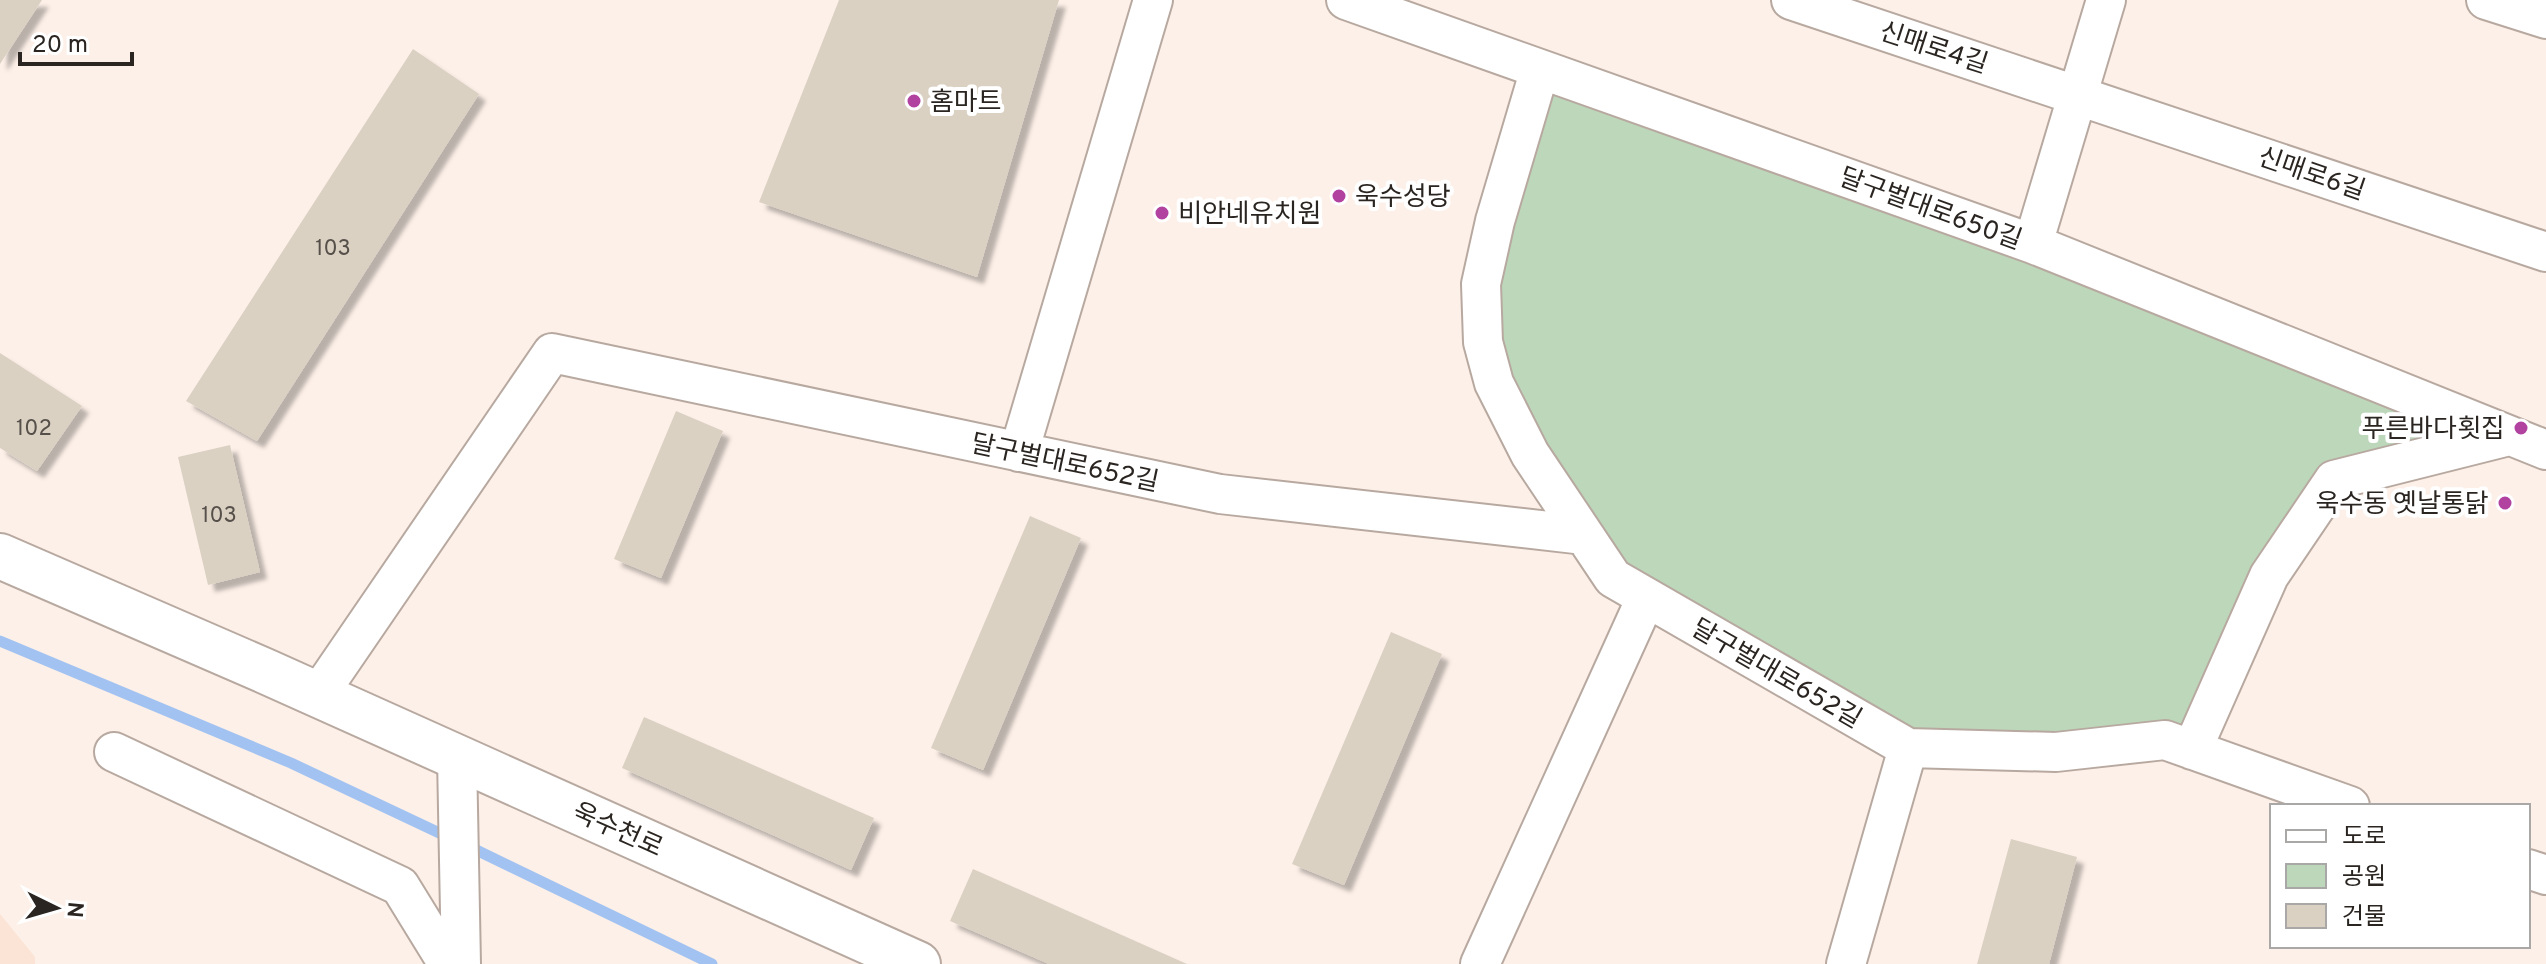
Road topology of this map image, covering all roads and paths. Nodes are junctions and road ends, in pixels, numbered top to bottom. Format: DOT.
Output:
graph roads {
  1 [pos="1153,0"];
  2 [pos="1348,0"];
  3 [pos="1791,0"];
  4 [pos="2106,0"];
  5 [pos="2486,0"];
  6 [pos="2546,19"];
  7 [pos="1540,69"];
  8 [pos="2078,94"];
  9 [pos="2033,244"];
  10 [pos="2546,252"];
  11 [pos="2509,436"];
  12 [pos="2546,450"];
  13 [pos="1019,452"];
  14 [pos="1584,535"];
  15 [pos="0,556"];
  16 [pos="1646,598"];
  17 [pos="318,695"];
  18 [pos="1908,748"];
  19 [pos="2192,750"];
  20 [pos="114,752"];
  21 [pos="457,757"];
  22 [pos="2344,804"];
  23 [pos="448,964"];
  24 [pos="461,964"];
  25 [pos="918,964"];
  26 [pos="1480,964"];
  27 [pos="1846,964"];
  1 -- 13 [label="street"];
  2 -- 7 [label="street, 달구벌대로650길"];
  3 -- 8 [label="street, 신매로4길"];
  4 -- 8 [label="street"];
  5 -- 6 [label="street"];
  7 -- 9 [label="street, 달구벌대로650길"];
  7 -- 14 [label="street, 달구벌대로652길"];
  8 -- 9 [label="street"];
  8 -- 10 [label="street, 신매로6길"];
  9 -- 11 [label="street, 달구벌대로650길"];
  11 -- 12 [label="street, 달구벌대로650길"];
  11 -- 19 [label="street"];
  13 -- 14 [label="street, 달구벌대로652길"];
  13 -- 17 [label="street, 달구벌대로652길"];
  14 -- 16 [label="street, 달구벌대로652길"];
  15 -- 17 [label="main road, 욱수천로"];
  16 -- 18 [label="street, 달구벌대로652길"];
  16 -- 26 [label="street"];
  17 -- 21 [label="main road, 욱수천로"];
  18 -- 19 [label="street, 달구벌대로652길"];
  18 -- 27 [label="street"];
  19 -- 22 [label="street, 달구벌대로652길"];
  20 -- 23 [label="street"];
  21 -- 24 [label="street"];
  21 -- 25 [label="main road, 욱수천로"];
}
